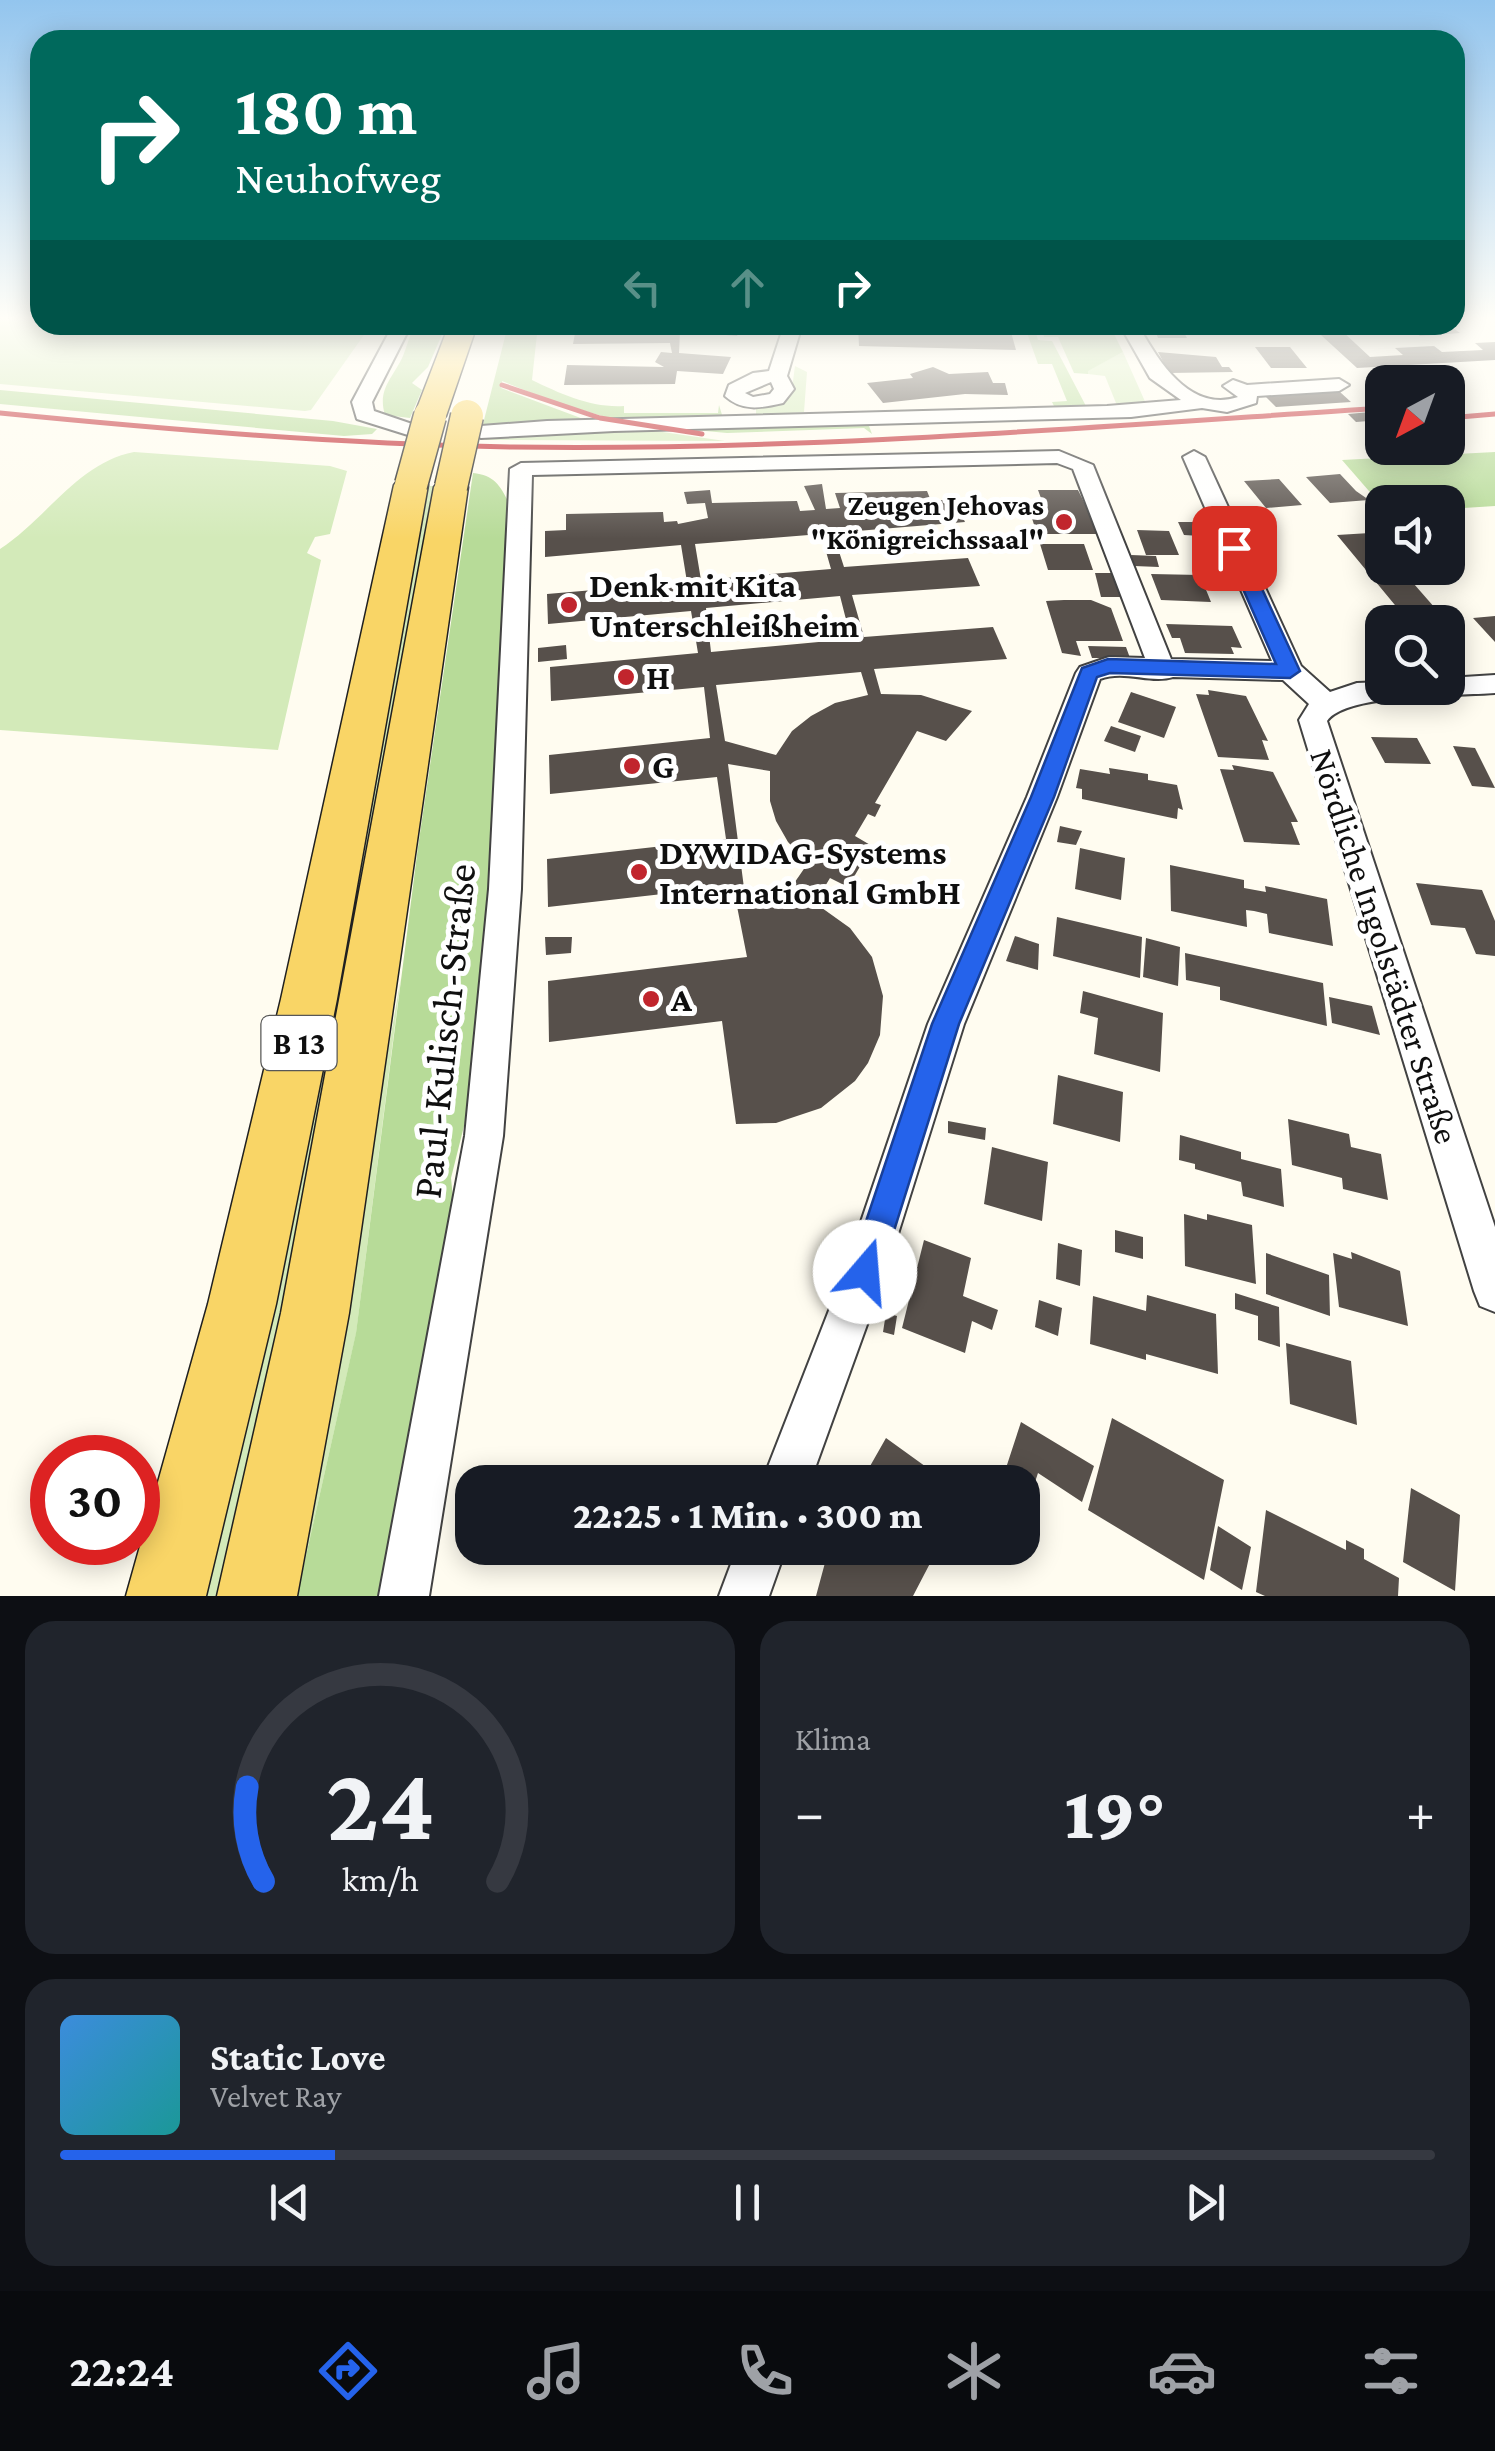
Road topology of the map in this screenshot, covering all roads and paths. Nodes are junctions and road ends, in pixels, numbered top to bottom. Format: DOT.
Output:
graph roads {
  1 [pos="368,390"];
  2 [pos="433,390"];
  3 [pos="477,390"];
  4 [pos="1184,390"];
  5 [pos="1245,390"];
  6 [pos="1201,402"];
  7 [pos="419,422"];
  8 [pos="474,424"];
  9 [pos="1194,457"];
  10 [pos="431,486"];
  11 [pos="1164,670"];
  12 [pos="1290,671"];
  13 [pos="1495,684"];
  14 [pos="1465,686"];
  15 [pos="1365,692"];
  16 [pos="1325,702"];
  17 [pos="1495,1291"];
  18 [pos="792,1465"];
  19 [pos="756,1565"];
  20 [pos="166,1596"];
  21 [pos="257,1596"];
  22 [pos="404,1596"];
  23 [pos="744,1596"];
  1 -- 7 [label="street"];
  2 -- 7 [label="main road, B 13"];
  3 -- 8 [label="main road, B 13"];
  4 -- 6 [label="street"];
  5 -- 6 [label="street"];
  6 -- 8 [label="street"];
  7 -- 10 [label="main road, B 13, bridge"];
  8 -- 10 [label="main road, B 13, bridge"];
  9 -- 12 [label="street, Nördliche Ingolstädter Straße"];
  10 -- 20 [label="main road, B 13"];
  10 -- 21 [label="main road, B 13"];
  11 -- 12 [label="street"];
  11 -- 18 [label="street"];
  11 -- 22 [label="street, Paul-Kulisch-Straße"];
  12 -- 16 [label="street, Nördliche Ingolstädter Straße"];
  13 -- 14 [label="street"];
  15 -- 16 [label="street"];
  16 -- 17 [label="street, Nördliche Ingolstädter Straße"];
  19 -- 23 [label="street"];
}
